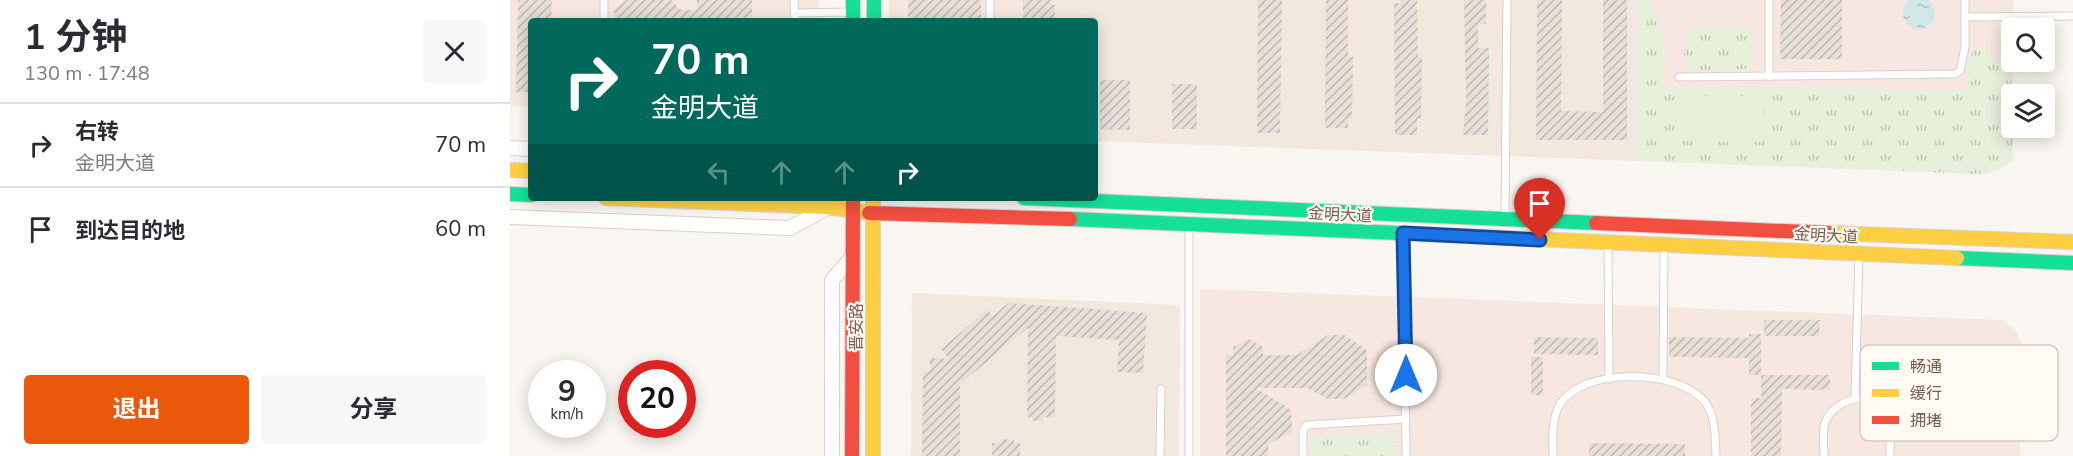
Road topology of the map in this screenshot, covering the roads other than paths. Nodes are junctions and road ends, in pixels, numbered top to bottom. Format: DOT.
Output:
graph roads {
  1 [pos="604,0"];
  2 [pos="794,0"];
  3 [pos="874,0"];
  4 [pos="990,0"];
  5 [pos="1507,0"];
  6 [pos="1769,0"];
  7 [pos="1965,0"];
  8 [pos="853,11"];
  9 [pos="2073,16"];
  10 [pos="794,17"];
  11 [pos="1965,17"];
  12 [pos="604,18"];
  13 [pos="874,18"];
  14 [pos="990,18"];
  15 [pos="1769,76"];
  16 [pos="1679,77"];
  17 [pos="510,148"];
  18 [pos="528,149"];
  19 [pos="510,170"];
  20 [pos="528,171"];
  21 [pos="510,194"];
  22 [pos="528,195"];
  23 [pos="680,201"];
  24 [pos="873,201"];
  25 [pos="1087,201"];
  26 [pos="853,205"];
  27 [pos="828,207"];
  28 [pos="873,212"];
  29 [pos="510,216"];
  30 [pos="1505,221"];
  31 [pos="1189,223"];
  32 [pos="1403,233"];
  33 [pos="2073,242"];
  34 [pos="1608,243"];
  35 [pos="1664,245"];
  36 [pos="1859,253"];
  37 [pos="853,256"];
  38 [pos="2073,263"];
  39 [pos="1663,378"];
  40 [pos="1609,379"];
  41 [pos="1161,388"];
  42 [pos="1855,399"];
  43 [pos="1860,400"];
  44 [pos="1406,419"];
  45 [pos="832,456"];
  46 [pos="852,456"];
  47 [pos="873,456"];
  48 [pos="1160,456"];
  49 [pos="1189,456"];
  50 [pos="1303,456"];
  51 [pos="1406,456"];
  52 [pos="1553,456"];
  53 [pos="1716,456"];
  54 [pos="1824,456"];
  1 -- 12 [label="lane"];
  2 -- 10 [label="lane"];
  3 -- 13 [label="main road"];
  4 -- 14 [label="lane"];
  5 -- 30 [label="lane"];
  6 -- 15 [label="lane"];
  7 -- 11 [label="lane"];
  8 -- 10 [label="lane"];
  9 -- 11 [label="lane"];
  11 -- 15 [label="lane"];
  15 -- 16 [label="lane"];
  17 -- 18 [label="street"];
  19 -- 20 [label="main road"];
  21 -- 22 [label="main road"];
  23 -- 27 [label="main road, 金明大道"];
  24 -- 28 [label="main road, 晋安路"];
  25 -- 30 [label="main road, 金明大道"];
  26 -- 27 [label="main road, 金明大道"];
  26 -- 28 [label="main road, 金明大道"];
  26 -- 37 [label="main road, 晋安路"];
  27 -- 29 [label="street"];
  28 -- 31 [label="main road, 金明大道"];
  28 -- 47 [label="main road, 晋安路"];
  30 -- 33 [label="main road, 金明大道"];
  31 -- 32 [label="main road, 金明大道"];
  31 -- 49 [label="lane"];
  32 -- 34 [label="main road, 金明大道"];
  32 -- 44 [label="lane"];
  34 -- 35 [label="main road, 金明大道"];
  34 -- 40 [label="lane"];
  35 -- 36 [label="main road, 金明大道"];
  35 -- 39 [label="lane"];
  36 -- 38 [label="main road, 金明大道"];
  36 -- 42 [label="lane"];
  37 -- 45 [label="street"];
  37 -- 46 [label="main road, 晋安路"];
  39 -- 40 [label="lane"];
  39 -- 53 [label="lane"];
  40 -- 52 [label="lane"];
  41 -- 48 [label="lane"];
  42 -- 43 [label="lane"];
  42 -- 54 [label="lane"];
  44 -- 50 [label="lane"];
  44 -- 51 [label="lane"];
}
